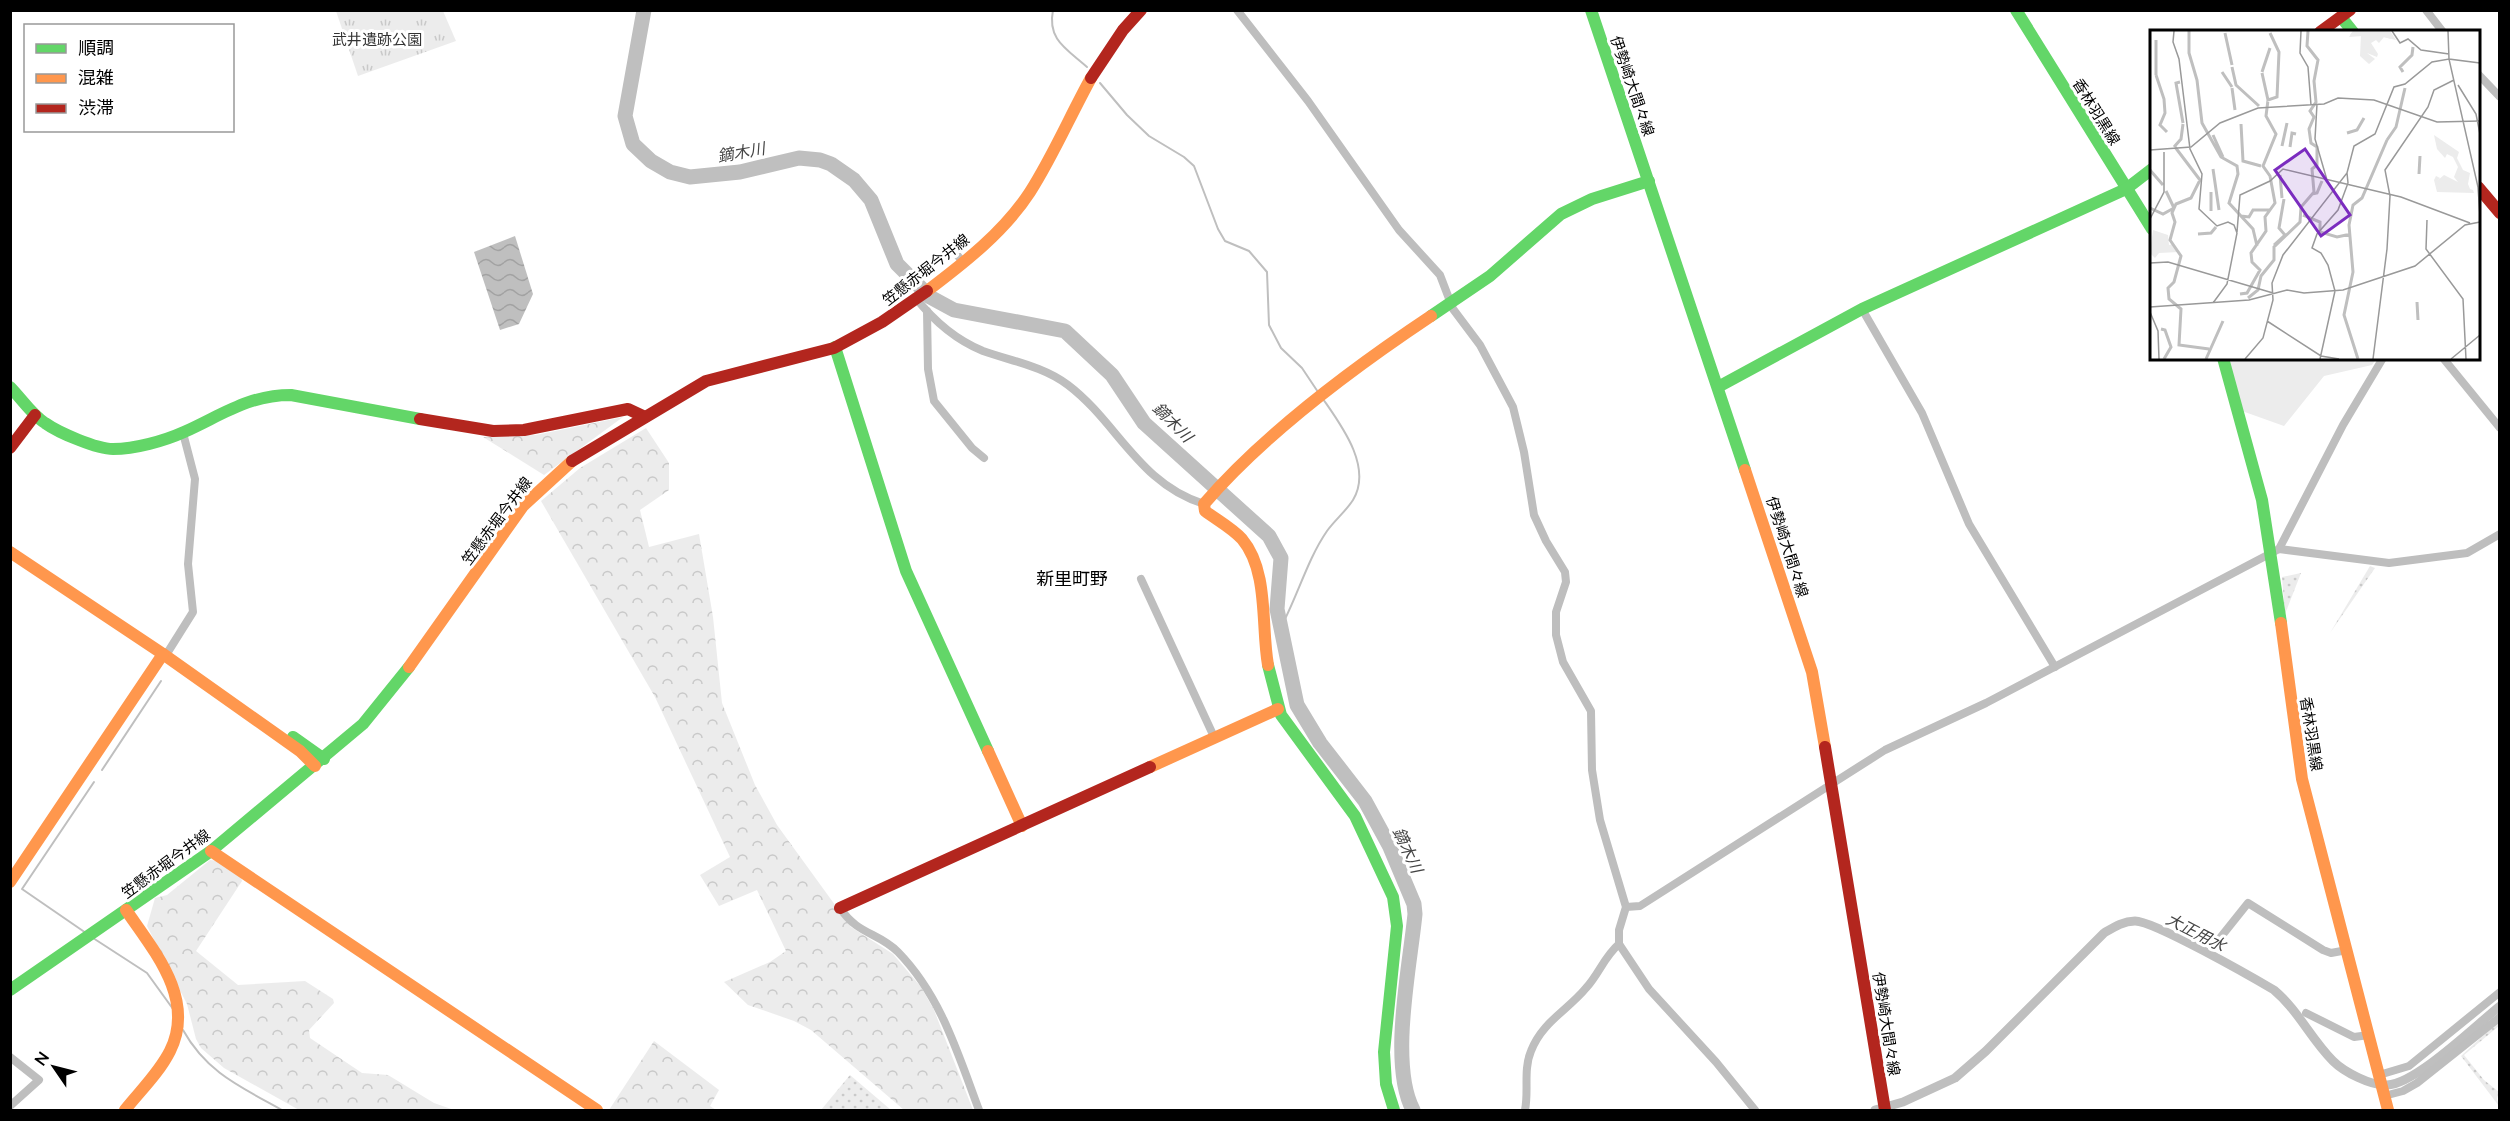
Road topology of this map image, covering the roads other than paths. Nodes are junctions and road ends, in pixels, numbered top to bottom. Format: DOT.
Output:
graph roads {
  1 [pos="1141,10"];
  2 [pos="1237,10"];
  3 [pos="1591,10"];
  4 [pos="2016,10"];
  5 [pos="2426,10"];
  6 [pos="2346,14"];
  7 [pos="2323,30"];
  8 [pos="2352,30"];
  9 [pos="2441,30"];
  10 [pos="2480,76"];
  11 [pos="2499,97"];
  12 [pos="2150,170"];
  13 [pos="1647,177"];
  14 [pos="2126,189"];
  15 [pos="2480,189"];
  16 [pos="2499,213"];
  17 [pos="2150,227"];
  18 [pos="917,296"];
  19 [pos="1451,303"];
  20 [pos="1862,309"];
  21 [pos="927,311"];
  22 [pos="835,347"];
  23 [pos="2224,360"];
  24 [pos="2382,360"];
  25 [pos="2445,360"];
  26 [pos="10,387"];
  27 [pos="1718,387"];
  28 [pos="35,415"];
  29 [pos="645,417"];
  30 [pos="2499,428"];
  31 [pos="183,434"];
  32 [pos="10,448"];
  33 [pos="984,458"];
  34 [pos="1208,499"];
  35 [pos="2499,534"];
  36 [pos="2276,551"];
  37 [pos="10,552"];
  38 [pos="1141,579"];
  39 [pos="165,654"];
  40 [pos="2055,668"];
  41 [pos="1278,709"];
  42 [pos="1215,739"];
  43 [pos="320,762"];
  44 [pos="1832,783"];
  45 [pos="1022,826"];
  46 [pos="211,851"];
  47 [pos="10,882"];
  48 [pos="1626,907"];
  49 [pos="840,908"];
  50 [pos="126,910"];
  51 [pos="1619,944"];
  52 [pos="2212,948"];
  53 [pos="2346,950"];
  54 [pos="10,990"];
  55 [pos="2499,992"];
  56 [pos="2306,1013"];
  57 [pos="2499,1017"];
  58 [pos="2369,1035"];
  59 [pos="10,1057"];
  60 [pos="2382,1085"];
  61 [pos="1884,1105"];
  62 [pos="10,1106"];
  63 [pos="125,1110"];
  64 [pos="597,1110"];
  65 [pos="979,1110"];
  66 [pos="1394,1110"];
  67 [pos="1525,1110"];
  68 [pos="1755,1110"];
  69 [pos="2388,1110"];
  1 -- 18 [label="street, 笠懸赤堀今井線"];
  2 -- 19 [label="street"];
  3 -- 13 [label="street, 伊勢崎大間々線"];
  4 -- 14 [label="street, 香林羽黒線"];
  5 -- 9 [label="street"];
  6 -- 7 [label="street"];
  6 -- 8 [label="street"];
  10 -- 11 [label="street"];
  12 -- 14 [label="street"];
  13 -- 19 [label="street"];
  13 -- 27 [label="street, 伊勢崎大間々線"];
  14 -- 17 [label="street, 香林羽黒線"];
  14 -- 20 [label="street"];
  15 -- 16 [label="street"];
  18 -- 21 [label="street"];
  18 -- 22 [label="street, 笠懸赤堀今井線"];
  19 -- 34 [label="street"];
  19 -- 48 [label="street"];
  20 -- 27 [label="street"];
  20 -- 40 [label="street"];
  21 -- 33 [label="street"];
  21 -- 34 [label="street"];
  22 -- 29 [label="street, 笠懸赤堀今井線"];
  22 -- 45 [label="street"];
  23 -- 36 [label="street, 香林羽黒線"];
  24 -- 36 [label="street"];
  25 -- 30 [label="street"];
  26 -- 28 [label="street"];
  27 -- 44 [label="street, 伊勢崎大間々線"];
  28 -- 31 [label="street"];
  28 -- 32 [label="street"];
  29 -- 31 [label="street"];
  29 -- 43 [label="street, 笠懸赤堀今井線"];
  31 -- 39 [label="street"];
  34 -- 41 [label="street"];
  35 -- 36 [label="street"];
  36 -- 40 [label="street"];
  36 -- 53 [label="street, 香林羽黒線"];
  37 -- 39 [label="street"];
  38 -- 42 [label="street"];
  39 -- 43 [label="street"];
  39 -- 47 [label="street"];
  40 -- 44 [label="street"];
  41 -- 42 [label="street"];
  41 -- 66 [label="street"];
  42 -- 45 [label="street"];
  43 -- 46 [label="street, 笠懸赤堀今井線"];
  44 -- 48 [label="street"];
  44 -- 61 [label="street, 伊勢崎大間々線"];
  45 -- 49 [label="street"];
  46 -- 50 [label="street, 笠懸赤堀今井線"];
  46 -- 64 [label="street"];
  48 -- 51 [label="street"];
  49 -- 65 [label="street"];
  50 -- 54 [label="street"];
  50 -- 63 [label="street, 笠懸赤堀今井線"];
  51 -- 67 [label="street"];
  51 -- 68 [label="street"];
  52 -- 53 [label="street"];
  53 -- 58 [label="street, 香林羽黒線"];
  55 -- 60 [label="street"];
  56 -- 58 [label="street"];
  57 -- 60 [label="street"];
  58 -- 60 [label="street, 香林羽黒線"];
  59 -- 62 [label="street"];
  60 -- 69 [label="street, 香林羽黒線"];
}
